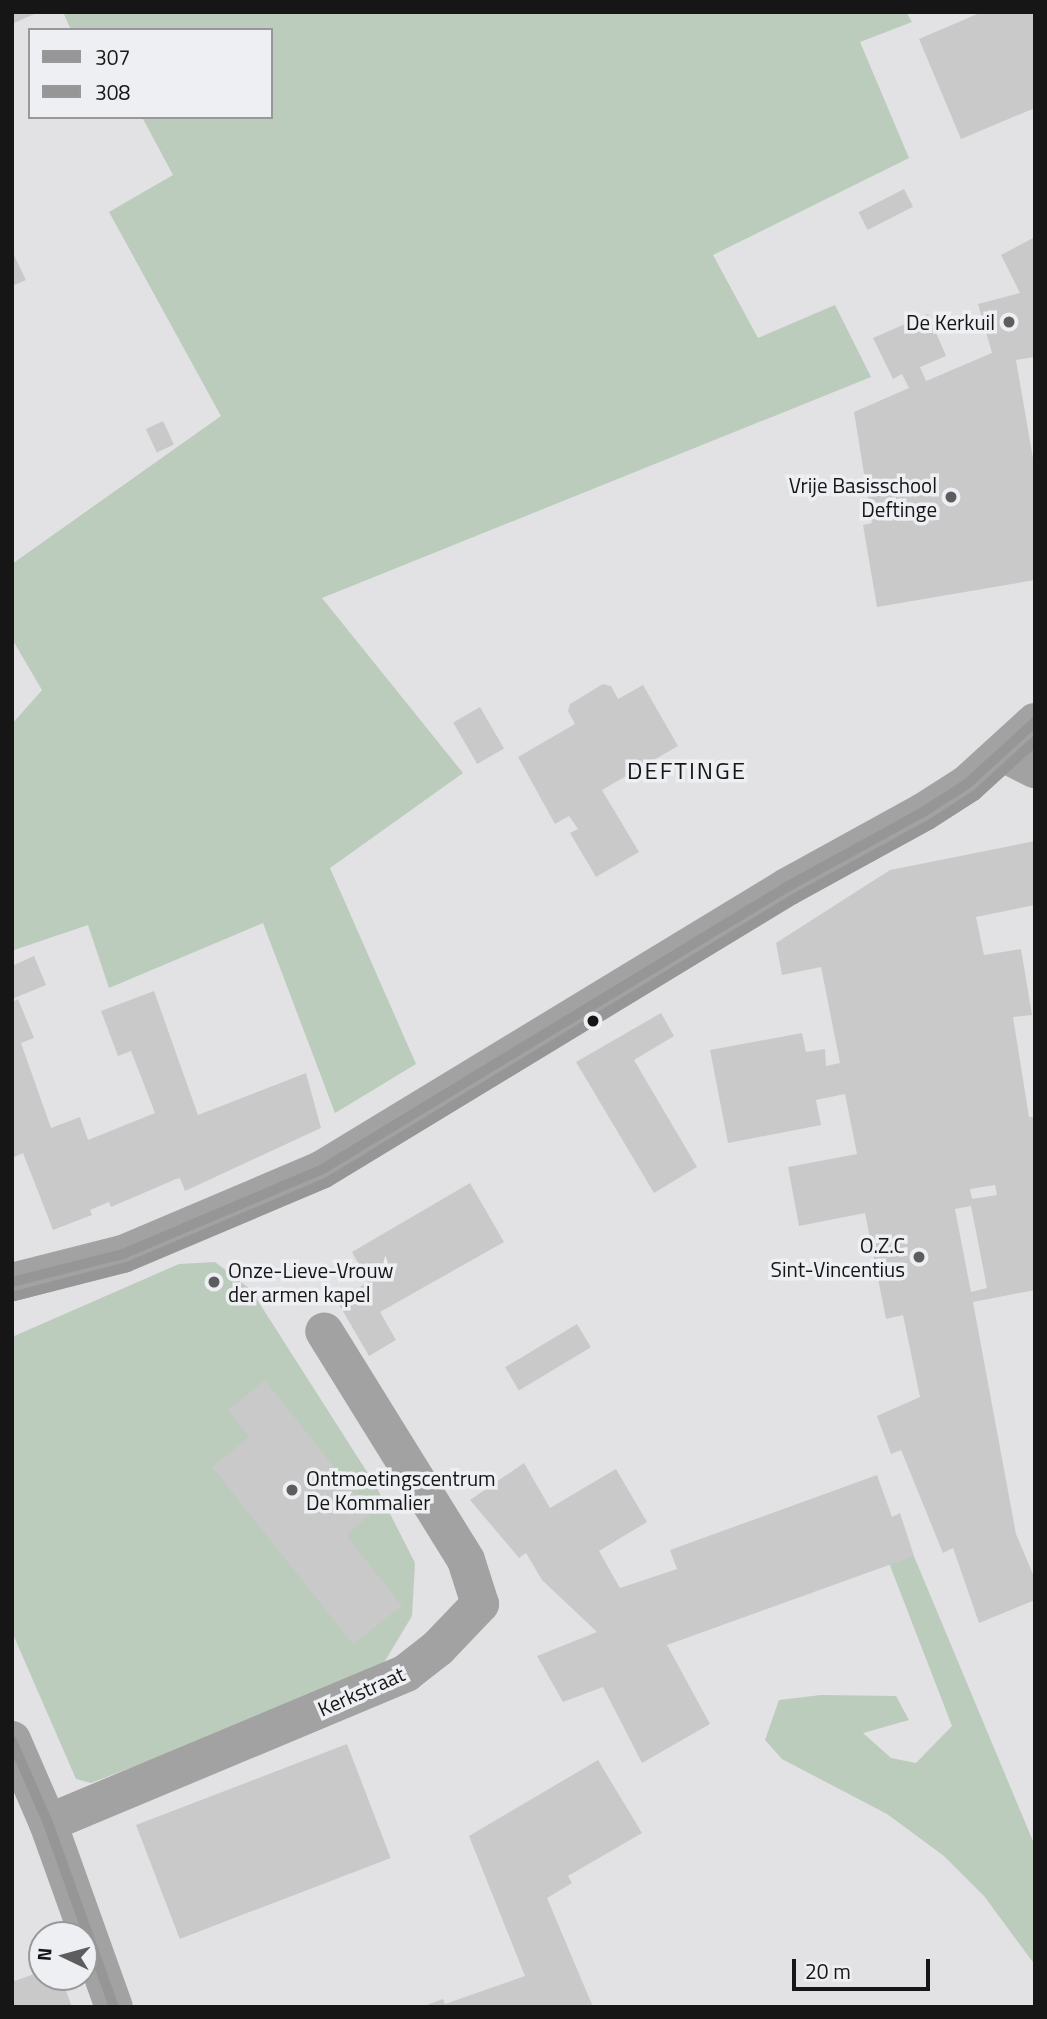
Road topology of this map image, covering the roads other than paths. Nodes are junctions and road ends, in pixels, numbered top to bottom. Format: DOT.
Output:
graph roads {
  1 [pos="1035,722"];
  2 [pos="1019,761"];
  3 [pos="12,1282"];
  4 [pos="324,1331"];
  5 [pos="12,1740"];
  6 [pos="48,1823"];
  7 [pos="114,2007"];
  1 -- 2 [label="street"];
  2 -- 3 [label="street"];
  4 -- 6 [label="street, Kerkstraat"];
  5 -- 6 [label="street"];
  6 -- 7 [label="street"];
}
